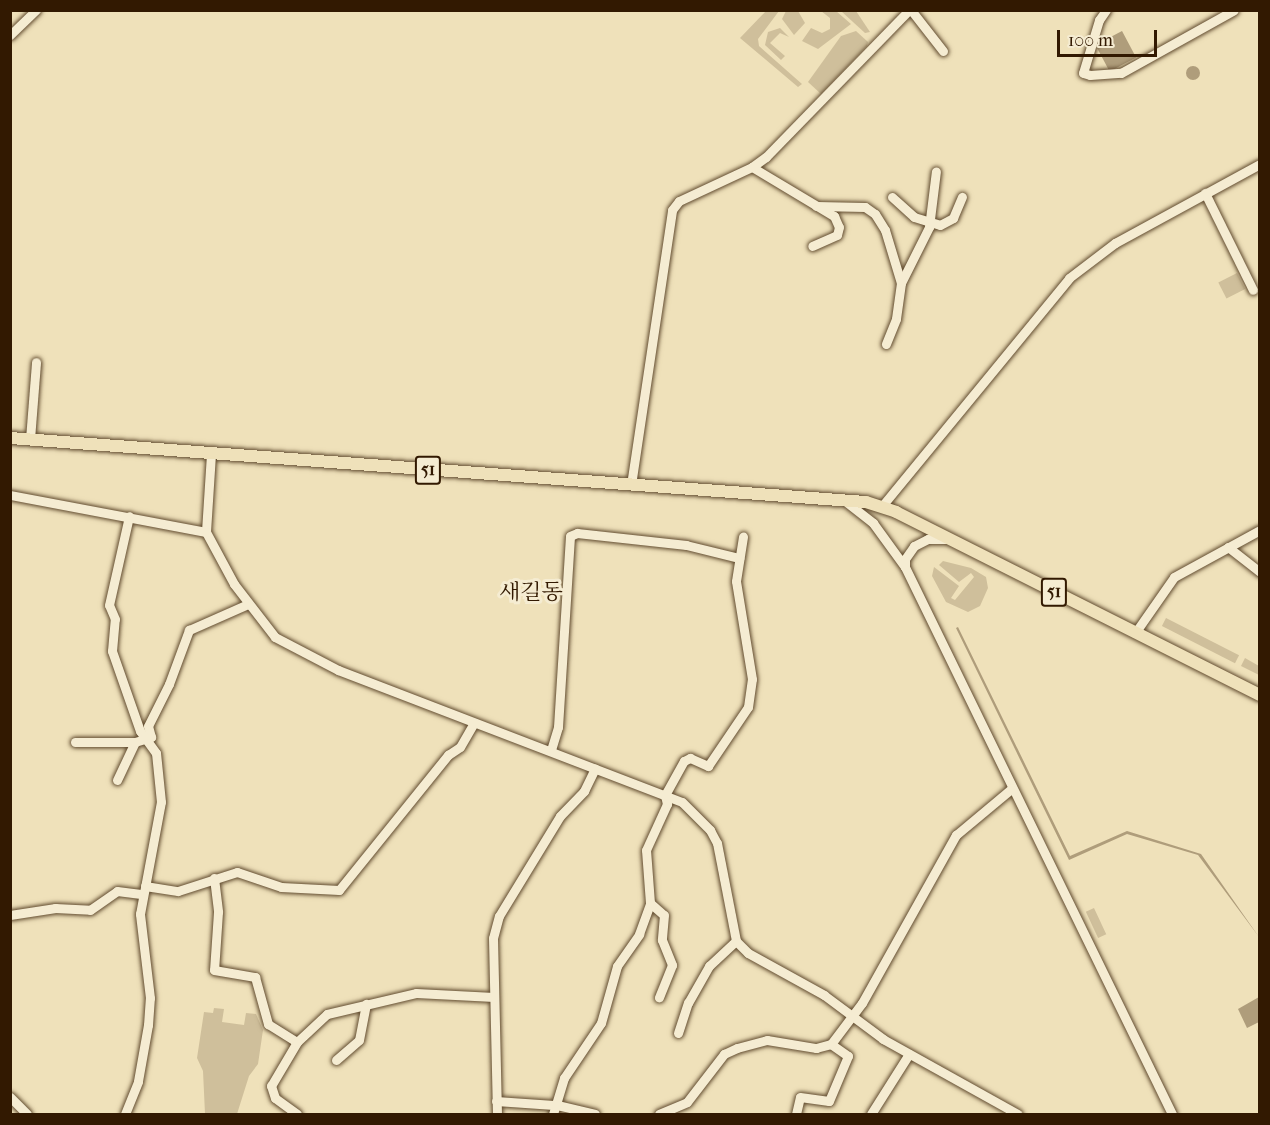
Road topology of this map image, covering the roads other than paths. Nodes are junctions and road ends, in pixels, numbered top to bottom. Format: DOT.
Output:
graph roads {
  1 [pos="36,10"];
  2 [pos="910,10"];
  3 [pos="1106,10"];
  4 [pos="1234,10"];
  5 [pos="10,35"];
  6 [pos="943,51"];
  7 [pos="1260,164"];
  8 [pos="752,167"];
  9 [pos="936,171"];
  10 [pos="1205,193"];
  11 [pos="892,197"];
  12 [pos="962,197"];
  13 [pos="816,206"];
  14 [pos="929,224"];
  15 [pos="812,246"];
  16 [pos="901,284"];
  17 [pos="1253,290"];
  18 [pos="886,344"];
  19 [pos="36,362"];
  20 [pos="10,438"];
  21 [pos="30,439"];
  22 [pos="211,454"];
  23 [pos="631,485"];
  24 [pos="10,495"];
  25 [pos="845,501"];
  26 [pos="882,506"];
  27 [pos="129,516"];
  28 [pos="1260,530"];
  29 [pos="206,532"];
  30 [pos="744,537"];
  31 [pos="950,538"];
  32 [pos="1228,547"];
  33 [pos="739,558"];
  34 [pos="905,567"];
  35 [pos="1260,572"];
  36 [pos="248,604"];
  37 [pos="1135,633"];
  38 [pos="1260,695"];
  39 [pos="474,723"];
  40 [pos="148,740"];
  41 [pos="75,742"];
  42 [pos="135,742"];
  43 [pos="551,750"];
  44 [pos="595,768"];
  45 [pos="117,780"];
  46 [pos="1011,789"];
  47 [pos="664,795"];
  48 [pos="214,878"];
  49 [pos="144,890"];
  50 [pos="650,903"];
  51 [pos="10,915"];
  52 [pos="736,941"];
  53 [pos="494,997"];
  54 [pos="659,997"];
  55 [pos="366,1004"];
  56 [pos="853,1017"];
  57 [pos="678,1034"];
  58 [pos="297,1042"];
  59 [pos="831,1044"];
  60 [pos="909,1053"];
  61 [pos="336,1060"];
  62 [pos="10,1097"];
  63 [pos="496,1101"];
  64 [pos="555,1108"];
  65 [pos="27,1114"];
  66 [pos="125,1114"];
  67 [pos="297,1114"];
  68 [pos="497,1114"];
  69 [pos="596,1114"];
  70 [pos="659,1114"];
  71 [pos="796,1114"];
  72 [pos="871,1114"];
  73 [pos="1018,1114"];
  74 [pos="1172,1114"];
  1 -- 5 [label="street"];
  2 -- 6 [label="street"];
  2 -- 8 [label="street"];
  3 -- 4 [label="street"];
  7 -- 10 [label="street"];
  8 -- 13 [label="street"];
  8 -- 23 [label="street"];
  9 -- 14 [label="street"];
  10 -- 17 [label="street"];
  10 -- 26 [label="street"];
  11 -- 14 [label="street"];
  12 -- 14 [label="street"];
  13 -- 15 [label="street"];
  13 -- 16 [label="street"];
  14 -- 16 [label="street"];
  16 -- 18 [label="street"];
  19 -- 21 [label="street"];
  20 -- 21 [label="main road, 51"];
  21 -- 22 [label="main road, 51"];
  22 -- 23 [label="main road, 51"];
  22 -- 29 [label="street"];
  23 -- 25 [label="main road, 51"];
  24 -- 27 [label="street"];
  25 -- 26 [label="main road, 51"];
  25 -- 34 [label="street"];
  26 -- 31 [label="main road, 51"];
  27 -- 29 [label="street"];
  27 -- 40 [label="street"];
  28 -- 32 [label="street"];
  29 -- 36 [label="street"];
  30 -- 33 [label="street"];
  31 -- 34 [label="street"];
  31 -- 37 [label="main road, 51"];
  32 -- 35 [label="street"];
  32 -- 37 [label="street"];
  33 -- 43 [label="street"];
  33 -- 47 [label="street"];
  34 -- 46 [label="street"];
  36 -- 39 [label="street"];
  36 -- 40 [label="street"];
  37 -- 38 [label="main road, 51"];
  39 -- 43 [label="street"];
  39 -- 48 [label="street"];
  40 -- 42 [label="street"];
  40 -- 49 [label="street"];
  41 -- 42 [label="street"];
  42 -- 45 [label="street"];
  43 -- 44 [label="street"];
  44 -- 47 [label="street"];
  44 -- 53 [label="street"];
  46 -- 56 [label="street"];
  46 -- 74 [label="street"];
  47 -- 50 [label="street"];
  47 -- 52 [label="street"];
  48 -- 49 [label="street"];
  48 -- 58 [label="street"];
  49 -- 51 [label="street"];
  49 -- 66 [label="street"];
  50 -- 54 [label="street"];
  50 -- 64 [label="street"];
  52 -- 56 [label="street"];
  52 -- 57 [label="street"];
  53 -- 55 [label="street"];
  53 -- 63 [label="street"];
  55 -- 58 [label="street"];
  55 -- 61 [label="street"];
  56 -- 59 [label="street"];
  56 -- 60 [label="street"];
  58 -- 67 [label="street"];
  59 -- 70 [label="street"];
  59 -- 71 [label="street"];
  60 -- 72 [label="street"];
  60 -- 73 [label="street"];
  62 -- 65 [label="street"];
  63 -- 64 [label="street"];
  63 -- 68 [label="street"];
  64 -- 69 [label="street"];
}
